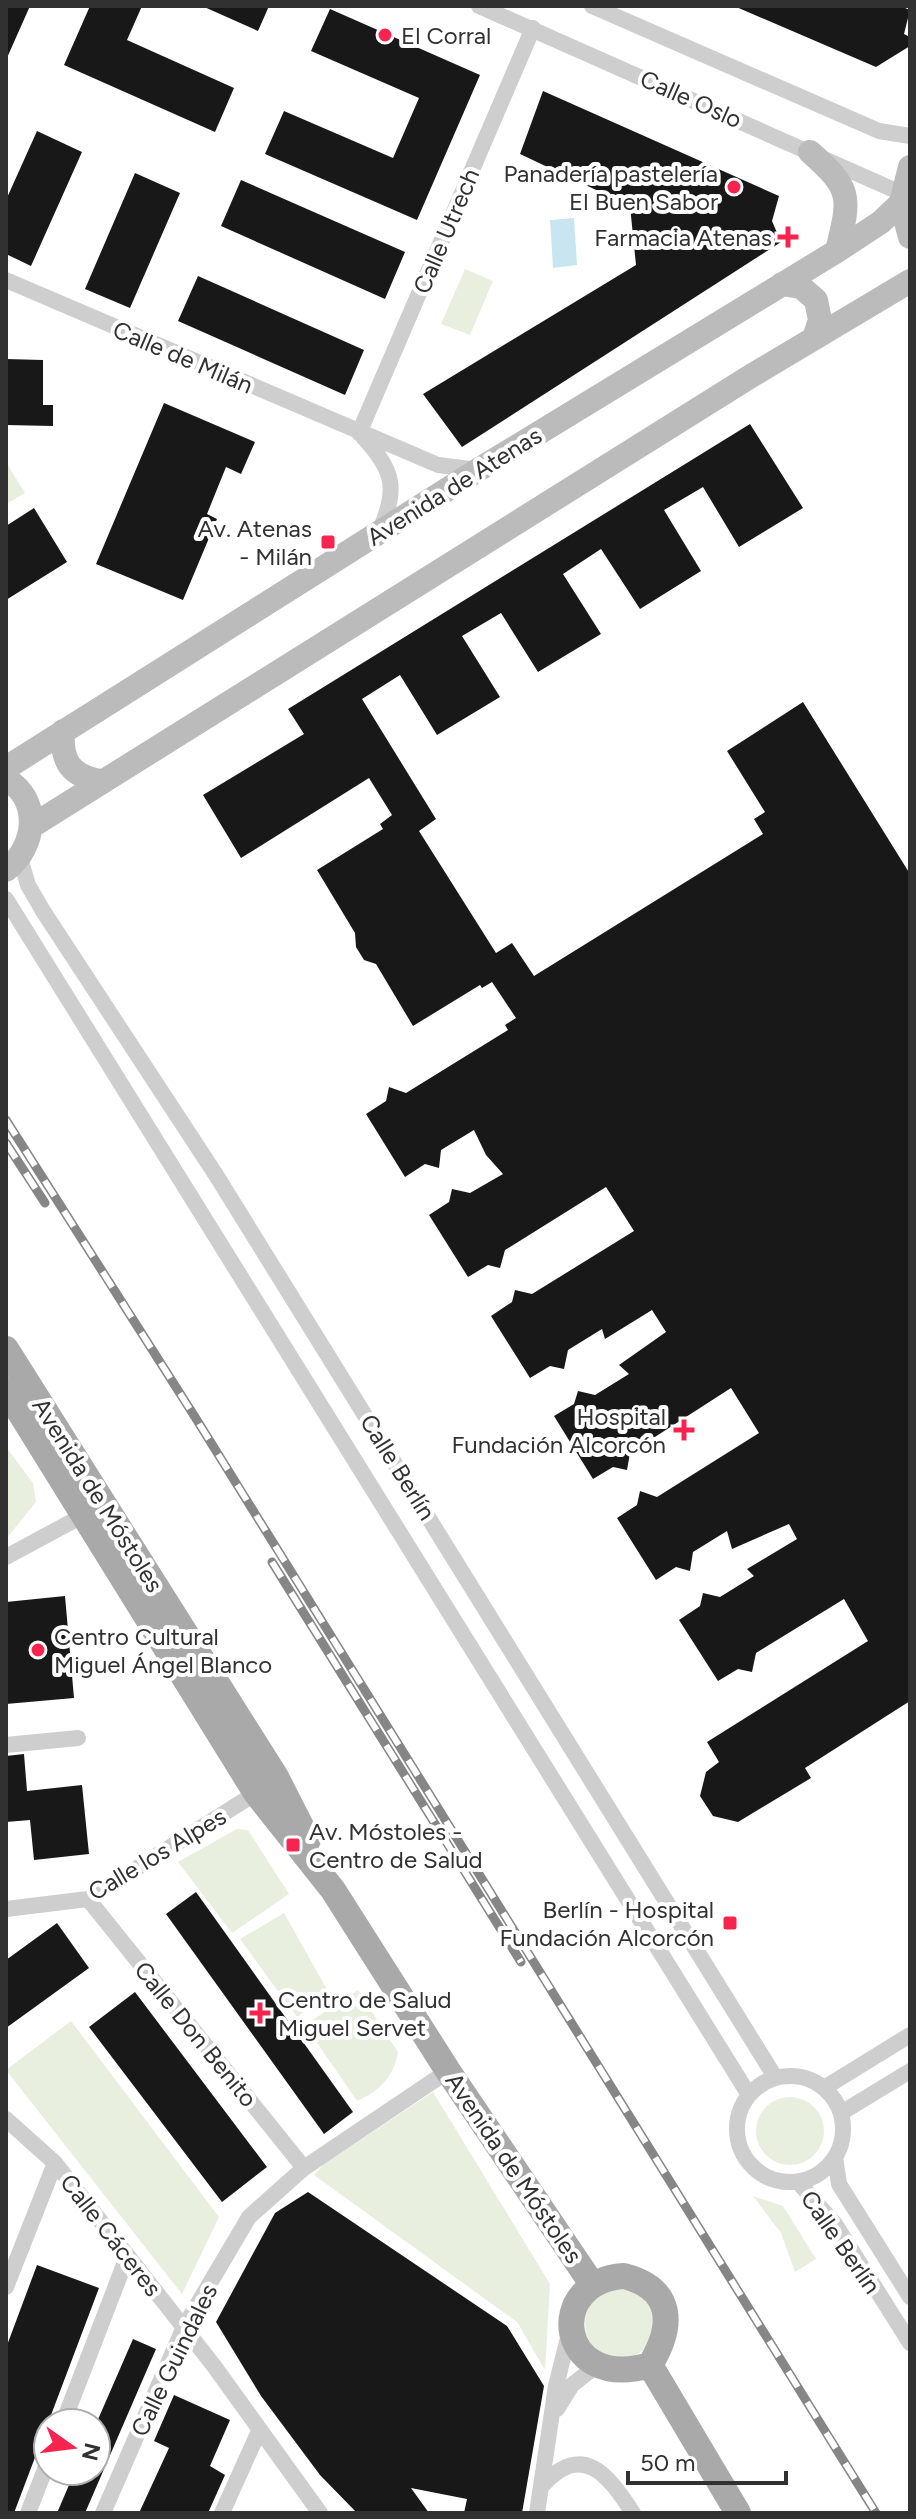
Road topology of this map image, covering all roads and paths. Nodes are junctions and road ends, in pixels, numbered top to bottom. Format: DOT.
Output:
graph roads {
  1 [pos="479,6"];
  2 [pos="592,6"];
  3 [pos="533,28"];
  4 [pos="910,136"];
  5 [pos="810,152"];
  6 [pos="910,167"];
  7 [pos="901,198"];
  8 [pos="910,237"];
  9 [pos="837,251"];
  10 [pos="6,280"];
  11 [pos="910,281"];
  12 [pos="782,284"];
  13 [pos="814,338"];
  14 [pos="359,433"];
  15 [pos="478,470"];
  16 [pos="379,532"];
  17 [pos="63,731"];
  18 [pos="6,768"];
  19 [pos="6,779"];
  20 [pos="101,781"];
  21 [pos="32,826"];
  22 [pos="13,864"];
  23 [pos="6,899"];
  24 [pos="6,1349"];
  25 [pos="6,1390"];
  26 [pos="84,1515"];
  27 [pos="6,1557"];
  28 [pos="78,1738"];
  29 [pos="6,1745"];
  30 [pos="256,1793"];
  31 [pos="333,1890"];
  32 [pos="88,1899"];
  33 [pos="6,1909"];
  34 [pos="910,2035"];
  35 [pos="448,2071"];
  36 [pos="910,2071"];
  37 [pos="775,2077"];
  38 [pos="824,2088"];
  39 [pos="749,2095"];
  40 [pos="841,2113"];
  41 [pos="6,2119"];
  42 [pos="835,2157"];
  43 [pos="55,2163"];
  44 [pos="304,2168"];
  45 [pos="798,2182"];
  46 [pos="127,2257"];
  47 [pos="592,2284"];
  48 [pos="6,2287"];
  49 [pos="910,2297"];
  50 [pos="571,2325"];
  51 [pos="184,2327"];
  52 [pos="910,2343"];
  53 [pos="650,2365"];
  54 [pos="596,2366"];
  55 [pos="69,2407"];
  56 [pos="555,2414"];
  57 [pos="259,2431"];
  58 [pos="38,2487"];
  59 [pos="540,2488"];
  60 [pos="28,2513"];
  61 [pos="103,2513"];
  62 [pos="222,2513"];
  63 [pos="320,2513"];
  64 [pos="537,2513"];
  65 [pos="633,2513"];
  66 [pos="738,2513"];
  1 -- 3 [label="street, Calle Oslo"];
  2 -- 4 [label="street, Calle Oslo"];
  3 -- 5 [label="street, Calle Oslo"];
  3 -- 14 [label="street, Calle Utrech"];
  5 -- 7 [label="street, Calle Oslo"];
  5 -- 9 [label="street"];
  6 -- 7 [label="street"];
  7 -- 8 [label="street"];
  7 -- 9 [label="street, Avenida de Atenas"];
  9 -- 12 [label="street, Avenida de Atenas"];
  10 -- 14 [label="street, Calle de Milán"];
  11 -- 13 [label="street"];
  12 -- 13 [label="street"];
  12 -- 15 [label="street, Avenida de Atenas"];
  13 -- 20 [label="street"];
  14 -- 15 [label="street, Calle de Milán"];
  14 -- 16 [label="street, Calle de Milán"];
  15 -- 16 [label="street, Avenida de Atenas"];
  16 -- 17 [label="street, Avenida de Atenas"];
  17 -- 18 [label="street, Avenida de Atenas"];
  17 -- 20 [label="street"];
  19 -- 21 [label="street"];
  20 -- 21 [label="street"];
  21 -- 22 [label="street"];
  22 -- 37 [label="street, Calle Berlín"];
  23 -- 39 [label="street, Calle Berlín"];
  24 -- 31 [label="main road, Avenida de Móstoles"];
  25 -- 26 [label="main road, Avenida de Móstoles"];
  26 -- 27 [label="street"];
  26 -- 30 [label="main road, Avenida de Móstoles"];
  28 -- 29 [label="street"];
  30 -- 31 [label="main road, Avenida de Móstoles"];
  30 -- 32 [label="street, Calle los Alpes"];
  31 -- 35 [label="main road, Avenida de Móstoles"];
  32 -- 33 [label="street, Calle los Alpes"];
  32 -- 44 [label="street, Calle Don Benito"];
  34 -- 38 [label="street"];
  35 -- 44 [label="street, Calle Guindales"];
  35 -- 47 [label="main road, Avenida de Móstoles"];
  36 -- 40 [label="street"];
  37 -- 38 [label="street"];
  37 -- 39 [label="street"];
  38 -- 40 [label="street"];
  39 -- 45 [label="street"];
  40 -- 42 [label="street"];
  41 -- 43 [label="street, Calle Cáceres"];
  42 -- 45 [label="street"];
  42 -- 49 [label="street, Calle Berlín"];
  43 -- 46 [label="street, Calle Cáceres"];
  43 -- 48 [label="street"];
  44 -- 51 [label="street, Calle Guindales"];
  45 -- 52 [label="street, Calle Berlín"];
  46 -- 51 [label="street, Calle Cáceres"];
  46 -- 55 [label="street"];
  47 -- 50 [label="main road"];
  47 -- 53 [label="main road"];
  50 -- 54 [label="main road"];
  50 -- 56 [label="street"];
  51 -- 57 [label="street, Calle Cáceres"];
  51 -- 61 [label="street, Calle Guindales"];
  53 -- 54 [label="main road"];
  53 -- 66 [label="main road"];
  54 -- 56 [label="street"];
  56 -- 59 [label="street"];
  57 -- 62 [label="street"];
  57 -- 63 [label="street, Calle Cáceres"];
  58 -- 60 [label="street"];
  59 -- 64 [label="street"];
  59 -- 65 [label="street"];
}
